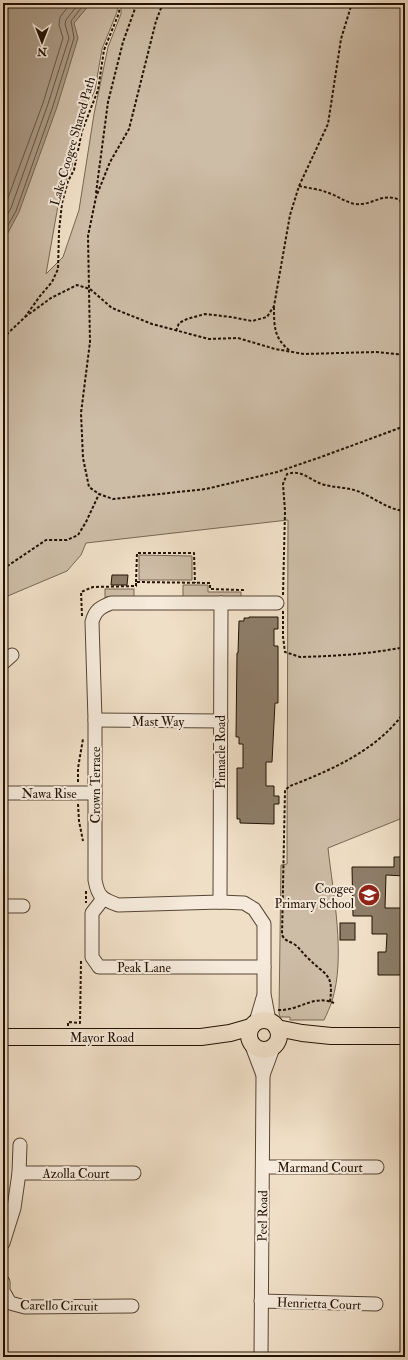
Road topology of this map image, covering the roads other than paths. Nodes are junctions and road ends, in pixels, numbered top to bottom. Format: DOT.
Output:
graph roads {
  1 [pos="281,602"];
  2 [pos="221,603"];
  3 [pos="95,720"];
  4 [pos="221,721"];
  5 [pos="95,793"];
  6 [pos="3,794"];
  7 [pos="103,899"];
  8 [pos="220,902"];
  9 [pos="3,906"];
  10 [pos="23,906"];
  11 [pos="264,966"];
  12 [pos="266,1021"];
  13 [pos="331,1036"];
  14 [pos="405,1036"];
  15 [pos="201,1037"];
  16 [pos="3,1038"];
  17 [pos="251,1045"];
  18 [pos="273,1047"];
  19 [pos="262,1075"];
  20 [pos="20,1145"];
  21 [pos="262,1167"];
  22 [pos="377,1167"];
  23 [pos="19,1173"];
  24 [pos="134,1173"];
  25 [pos="3,1242"];
  26 [pos="3,1282"];
  27 [pos="261,1301"];
  28 [pos="376,1304"];
  29 [pos="132,1306"];
  30 [pos="261,1357"];
  1 -- 2 [label="street, Crown Terrace"];
  2 -- 3 [label="street, Crown Terrace"];
  2 -- 4 [label="street, Pinnacle Road"];
  3 -- 4 [label="street, Mast Way"];
  3 -- 5 [label="street, Crown Terrace"];
  4 -- 8 [label="street, Pinnacle Road"];
  5 -- 6 [label="street, Nawa Rise"];
  5 -- 7 [label="street, Crown Terrace"];
  7 -- 8 [label="street"];
  7 -- 11 [label="street, Peak Lane"];
  8 -- 11 [label="street"];
  9 -- 10 [label="street"];
  11 -- 12 [label="street"];
  12 -- 13 [label="main road, Mayor Road"];
  12 -- 15 [label="main road, Mayor Road"];
  12 -- 17 [label="main road"];
  12 -- 18 [label="main road"];
  13 -- 14 [label="main road, Mayor Road"];
  13 -- 18 [label="main road, Mayor Road"];
  15 -- 16 [label="main road, Mayor Road"];
  15 -- 17 [label="main road, Mayor Road"];
  17 -- 18 [label="main road"];
  17 -- 19 [label="street, Peel Road"];
  18 -- 19 [label="street, Peel Road"];
  19 -- 21 [label="street, Peel Road"];
  20 -- 23 [label="street"];
  21 -- 22 [label="street, Marmand Court"];
  21 -- 27 [label="street, Peel Road"];
  23 -- 24 [label="street, Azolla Court"];
  23 -- 25 [label="street"];
  26 -- 29 [label="street, Carello Circuit"];
  27 -- 28 [label="street, Henrietta Court"];
  27 -- 30 [label="street, Peel Road"];
}
